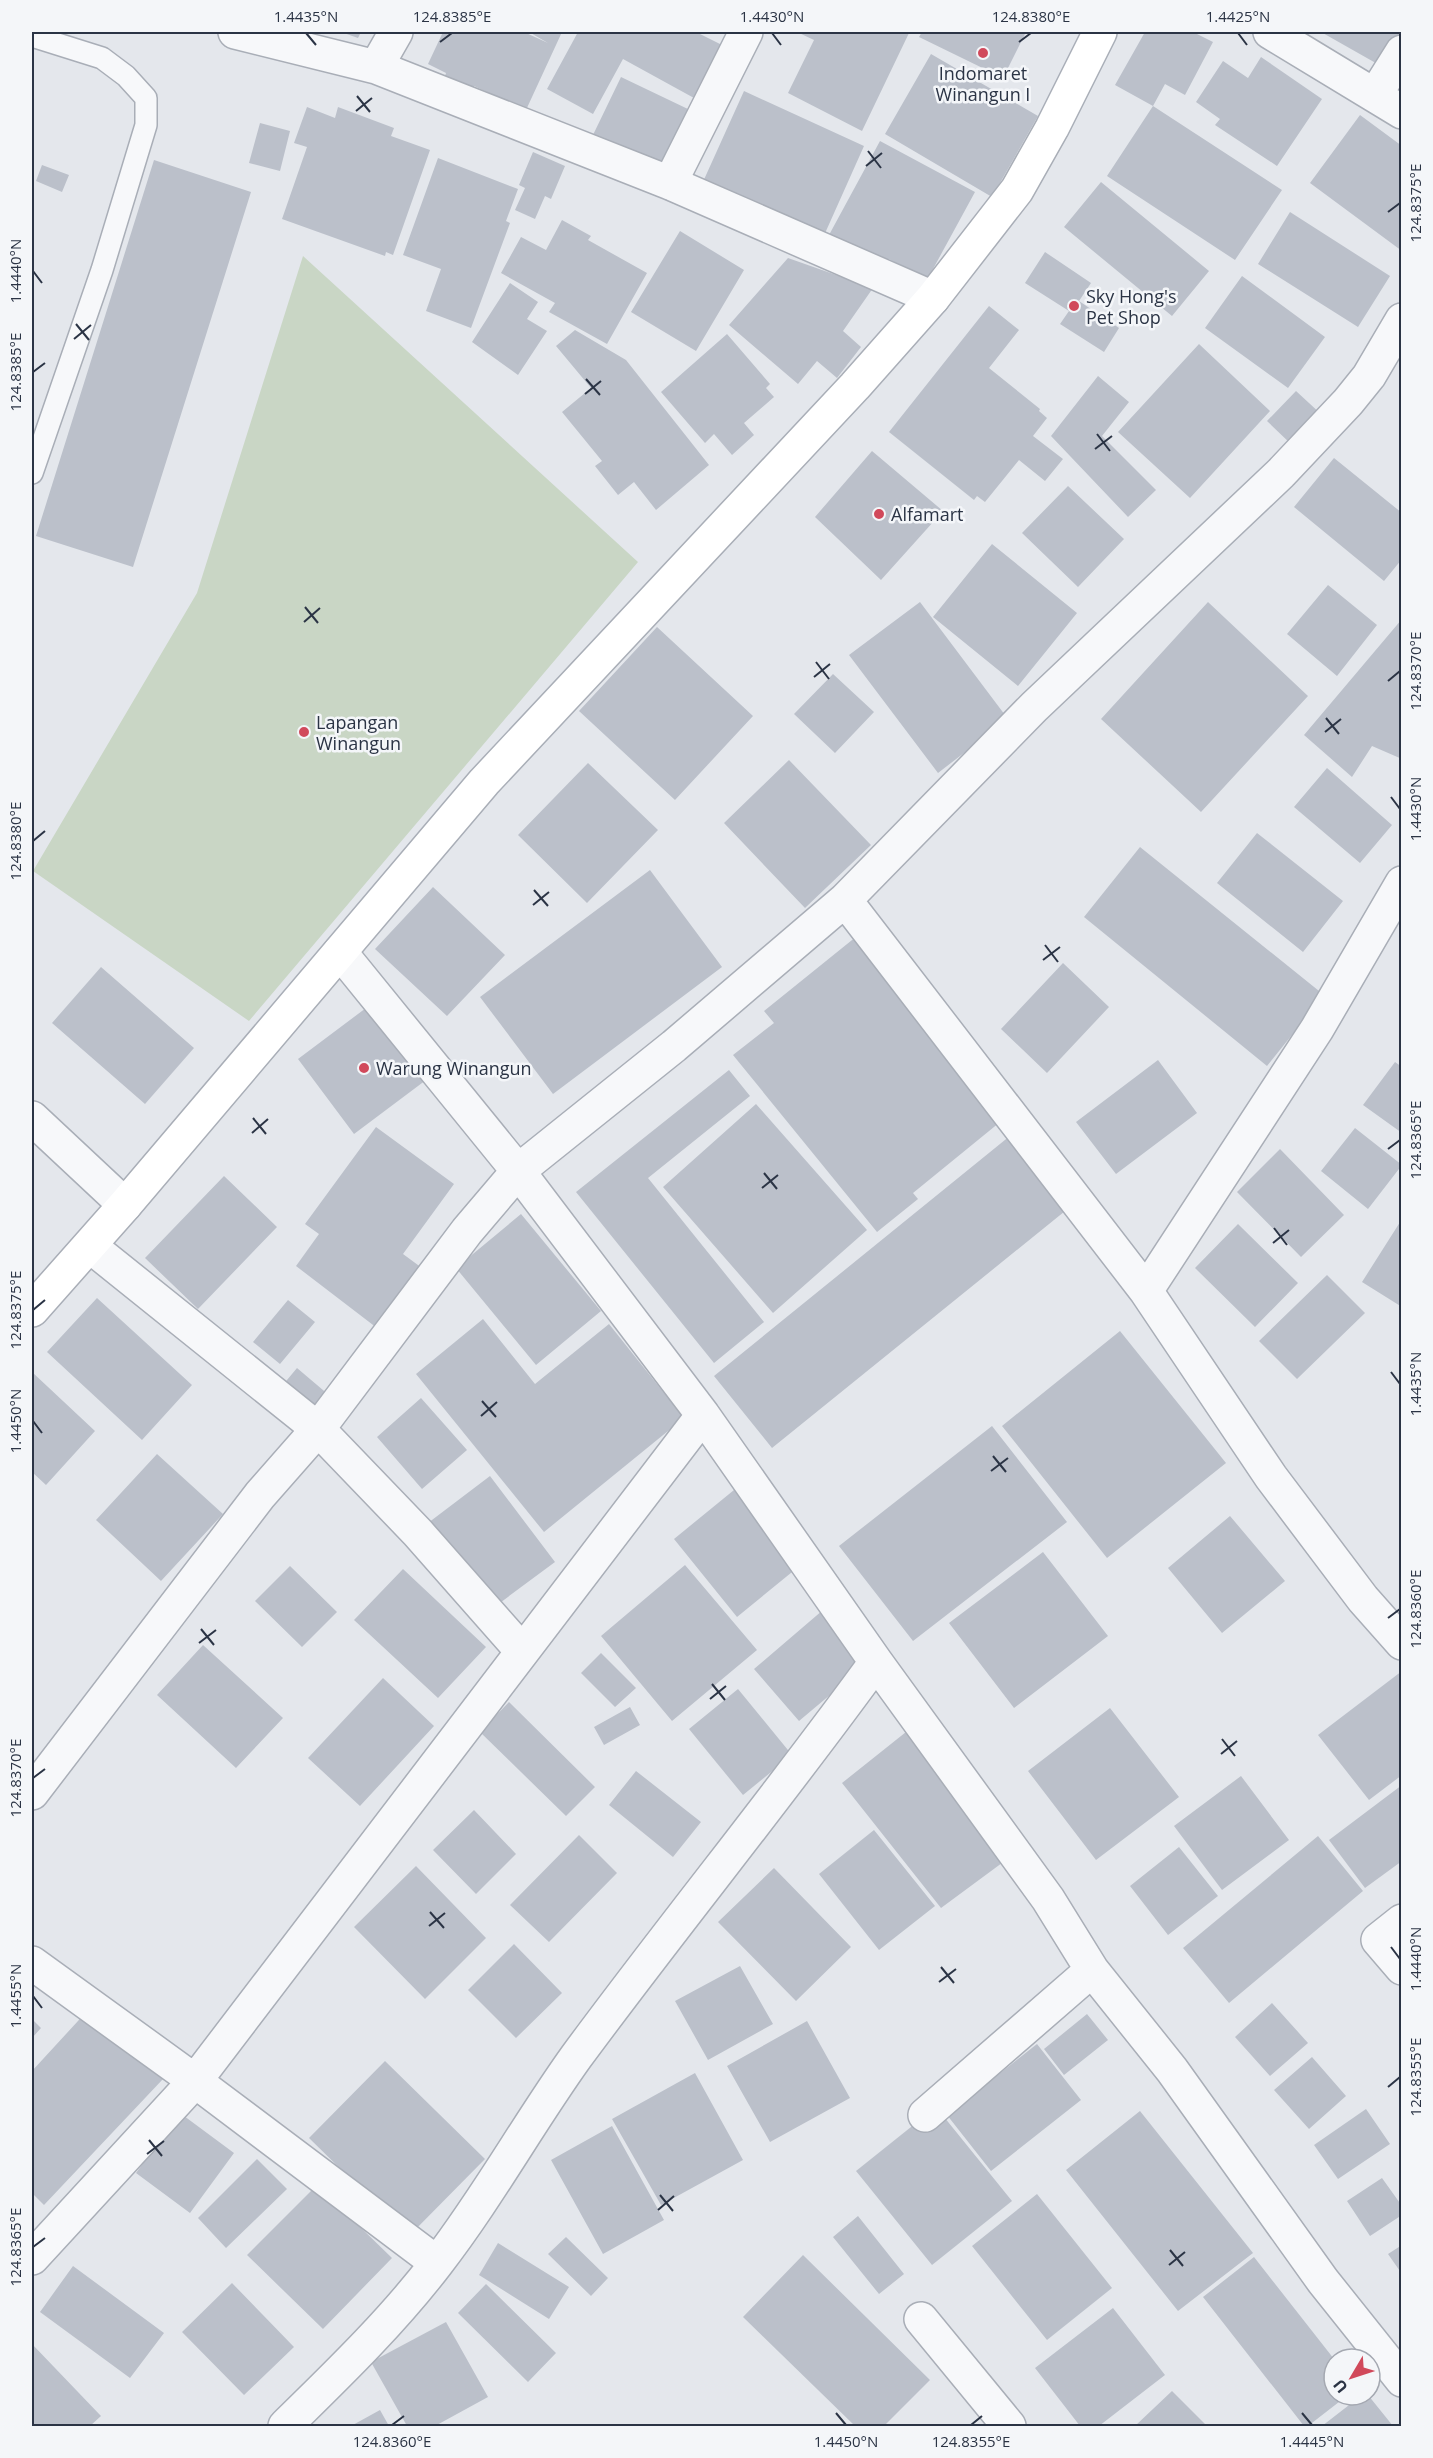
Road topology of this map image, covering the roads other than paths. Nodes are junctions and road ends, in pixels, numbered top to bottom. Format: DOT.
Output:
graph roads {
  1 [pos="235,32"];
  2 [pos="396,32"];
  3 [pos="746,32"];
  4 [pos="1100,32"];
  5 [pos="1270,32"];
  6 [pos="32,36"];
  7 [pos="1401,52"];
  8 [pos="376,67"];
  9 [pos="1388,104"];
  10 [pos="670,183"];
  11 [pos="933,298"];
  12 [pos="1401,320"];
  13 [pos="32,473"];
  14 [pos="1401,883"];
  15 [pos="845,900"];
  16 [pos="340,952"];
  17 [pos="32,1118"];
  18 [pos="518,1171"];
  19 [pos="125,1205"];
  20 [pos="90,1246"];
  21 [pos="1146,1291"];
  22 [pos="32,1310"];
  23 [pos="703,1415"];
  24 [pos="318,1429"];
  25 [pos="1401,1643"];
  26 [pos="522,1651"];
  27 [pos="876,1662"];
  28 [pos="32,1793"];
  29 [pos="1401,1921"];
  30 [pos="32,1963"];
  31 [pos="1401,1968"];
  32 [pos="1092,1970"];
  33 [pos="195,2081"];
  34 [pos="926,2115"];
  35 [pos="32,2258"];
  36 [pos="437,2263"];
  37 [pos="921,2319"];
  38 [pos="1401,2380"];
  39 [pos="285,2427"];
  40 [pos="1009,2427"];
  1 -- 8 [label="street"];
  2 -- 8 [label="street"];
  3 -- 10 [label="street"];
  4 -- 11 [label="street"];
  5 -- 9 [label="street"];
  6 -- 13 [label="lane"];
  7 -- 9 [label="street"];
  8 -- 10 [label="street"];
  10 -- 11 [label="street"];
  11 -- 16 [label="street"];
  12 -- 15 [label="street"];
  14 -- 21 [label="street"];
  15 -- 18 [label="street"];
  15 -- 21 [label="street"];
  16 -- 18 [label="street"];
  16 -- 19 [label="street"];
  17 -- 19 [label="street"];
  18 -- 23 [label="street"];
  18 -- 24 [label="street"];
  19 -- 20 [label="street"];
  20 -- 22 [label="street"];
  20 -- 24 [label="street"];
  21 -- 25 [label="street"];
  23 -- 26 [label="street"];
  23 -- 27 [label="street"];
  24 -- 26 [label="street"];
  24 -- 28 [label="street"];
  26 -- 33 [label="street"];
  27 -- 32 [label="street"];
  27 -- 36 [label="street"];
  29 -- 31 [label="street"];
  30 -- 33 [label="street"];
  32 -- 34 [label="street"];
  32 -- 38 [label="street"];
  33 -- 35 [label="street"];
  33 -- 36 [label="street"];
  36 -- 39 [label="street"];
  37 -- 40 [label="street"];
}
